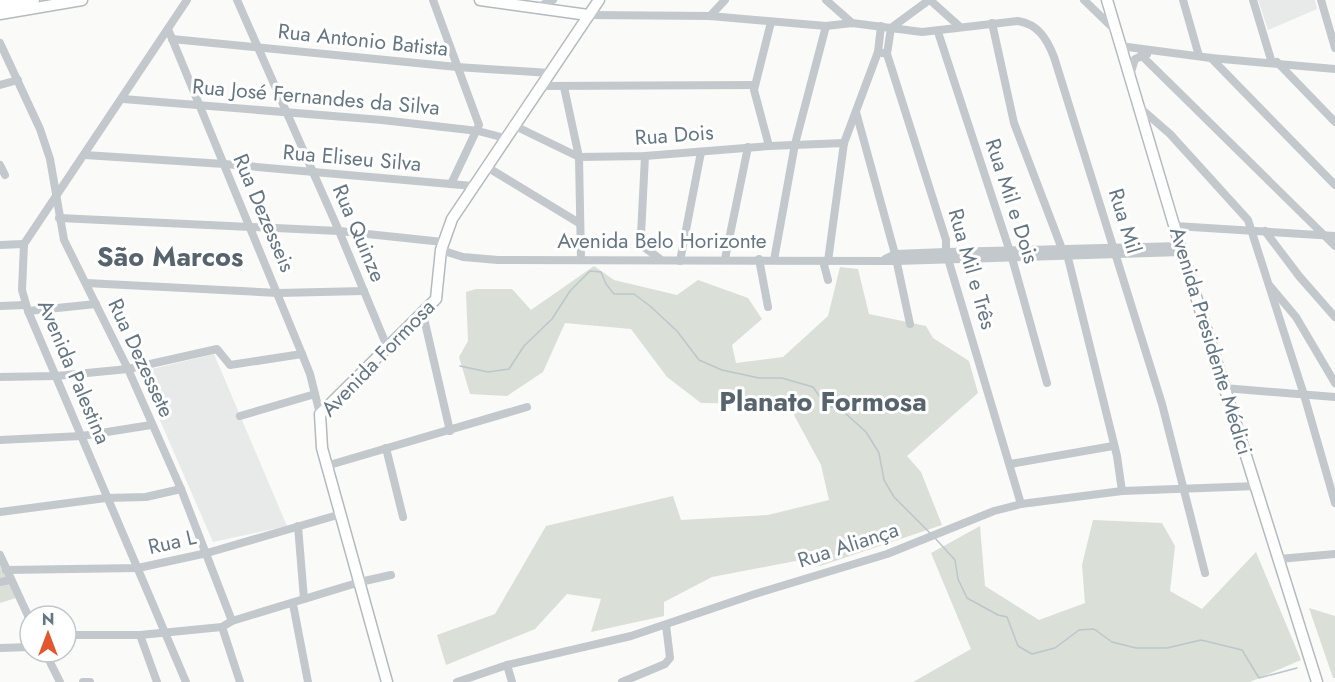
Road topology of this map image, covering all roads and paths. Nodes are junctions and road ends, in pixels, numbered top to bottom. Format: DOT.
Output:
graph roads {
  1 [pos="34,0"];
  2 [pos="82,0"];
  3 [pos="188,0"];
  4 [pos="237,0"];
  5 [pos="433,0"];
  6 [pos="480,0"];
  7 [pos="553,0"];
  8 [pos="726,0"];
  9 [pos="826,0"];
  10 [pos="929,0"];
  11 [pos="1084,0"];
  12 [pos="1107,0"];
  13 [pos="1183,0"];
  14 [pos="1253,0"];
  15 [pos="1321,0"];
  16 [pos="532,4"];
  17 [pos="2,6"];
  18 [pos="592,6"];
  19 [pos="710,16"];
  20 [pos="771,22"];
  21 [pos="852,23"];
  22 [pos="992,23"];
  23 [pos="826,26"];
  24 [pos="881,26"];
  25 [pos="959,26"];
  26 [pos="891,28"];
  27 [pos="168,29"];
  28 [pos="938,32"];
  29 [pos="1116,32"];
  30 [pos="172,39"];
  31 [pos="0,43"];
  32 [pos="1120,45"];
  33 [pos="258,48"];
  34 [pos="1335,48"];
  35 [pos="882,53"];
  36 [pos="1174,54"];
  37 [pos="1141,55"];
  38 [pos="1199,56"];
  39 [pos="1211,58"];
  40 [pos="1274,62"];
  41 [pos="457,67"];
  42 [pos="1335,69"];
  43 [pos="550,73"];
  44 [pos="1130,75"];
  45 [pos="18,80"];
  46 [pos="754,85"];
  47 [pos="0,86"];
  48 [pos="541,86"];
  49 [pos="564,87"];
  50 [pos="123,99"];
  51 [pos="199,104"];
  52 [pos="1139,106"];
  53 [pos="856,111"];
  54 [pos="286,112"];
  55 [pos="1335,122"];
  56 [pos="513,125"];
  57 [pos="478,131"];
  58 [pos="505,138"];
  59 [pos="844,143"];
  60 [pos="795,144"];
  61 [pos="769,146"];
  62 [pos="748,147"];
  63 [pos="701,152"];
  64 [pos="85,155"];
  65 [pos="645,156"];
  66 [pos="579,157"];
  67 [pos="224,164"];
  68 [pos="0,165"];
  69 [pos="487,167"];
  70 [pos="314,173"];
  71 [pos="5,175"];
  72 [pos="451,184"];
  73 [pos="1335,185"];
  74 [pos="472,186"];
  75 [pos="57,192"];
  76 [pos="59,218"];
  77 [pos="579,222"];
  78 [pos="251,226"];
  79 [pos="1175,226"];
  80 [pos="1251,230"];
  81 [pos="339,231"];
  82 [pos="1265,231"];
  83 [pos="1325,236"];
  84 [pos="1335,236"];
  85 [pos="24,243"];
  86 [pos="0,245"];
  87 [pos="442,246"];
  88 [pos="1335,246"];
  89 [pos="1062,249"];
  90 [pos="1182,249"];
  91 [pos="1117,252"];
  92 [pos="1011,254"];
  93 [pos="948,256"];
  94 [pos="896,258"];
  95 [pos="1068,258"];
  96 [pos="660,259"];
  97 [pos="725,259"];
  98 [pos="581,260"];
  99 [pos="759,260"];
  100 [pos="774,260"];
  101 [pos="680,261"];
  102 [pos="826,261"];
  103 [pos="828,280"];
  104 [pos="86,284"];
  105 [pos="1269,285"];
  106 [pos="364,291"];
  107 [pos="278,293"];
  108 [pos="96,304"];
  109 [pos="0,306"];
  110 [pos="768,307"];
  111 [pos="27,308"];
  112 [pos="423,314"];
  113 [pos="1335,316"];
  114 [pos="910,324"];
  115 [pos="388,349"];
  116 [pos="303,354"];
  117 [pos="128,369"];
  118 [pos="56,376"];
  119 [pos="0,377"];
  120 [pos="1047,382"];
  121 [pos="1335,383"];
  122 [pos="1224,388"];
  123 [pos="315,394"];
  124 [pos="1304,395"];
  125 [pos="1335,397"];
  126 [pos="527,406"];
  127 [pos="320,414"];
  128 [pos="240,416"];
  129 [pos="151,424"];
  130 [pos="450,431"];
  131 [pos="82,436"];
  132 [pos="0,440"];
  133 [pos="1113,446"];
  134 [pos="386,448"];
  135 [pos="1010,464"];
  136 [pos="326,466"];
  137 [pos="1257,486"];
  138 [pos="181,489"];
  139 [pos="1122,491"];
  140 [pos="1184,491"];
  141 [pos="106,498"];
  142 [pos="1335,501"];
  143 [pos="1021,504"];
  144 [pos="0,512"];
  145 [pos="341,514"];
  146 [pos="403,517"];
  147 [pos="298,526"];
  148 [pos="207,553"];
  149 [pos="1335,554"];
  150 [pos="0,555"];
  151 [pos="1280,559"];
  152 [pos="138,568"];
  153 [pos="6,570"];
  154 [pos="1205,573"];
  155 [pos="391,576"];
  156 [pos="10,580"];
  157 [pos="0,582"];
  158 [pos="360,582"];
  159 [pos="304,599"];
  160 [pos="22,604"];
  161 [pos="293,604"];
  162 [pos="232,621"];
  163 [pos="666,625"];
  164 [pos="222,627"];
  165 [pos="164,631"];
  166 [pos="78,635"];
  167 [pos="140,635"];
  168 [pos="18,647"];
  169 [pos="0,648"];
  170 [pos="51,664"];
  171 [pos="507,665"];
  172 [pos="60,682"];
  173 [pos="83,682"];
  174 [pos="90,682"];
  175 [pos="157,682"];
  176 [pos="186,682"];
  177 [pos="240,682"];
  178 [pos="308,682"];
  179 [pos="387,682"];
  180 [pos="457,682"];
  181 [pos="512,682"];
  182 [pos="622,682"];
  183 [pos="1317,682"];
  1 -- 17 [label="main road"];
  2 -- 17 [label="main road"];
  3 -- 27 [label="street, Avenida Palestina"];
  4 -- 33 [label="street, Rua Quinze"];
  5 -- 41 [label="street"];
  6 -- 16 [label="main road"];
  7 -- 16 [label="street"];
  8 -- 19 [label="street"];
  9 -- 21 [label="street"];
  10 -- 25 [label="street"];
  10 -- 26 [label="street"];
  11 -- 29 [label="street"];
  12 -- 29 [label="main road, Avenida Presidente Médici"];
  13 -- 38 [label="street"];
  14 -- 40 [label="street"];
  15 -- 34 [label="street"];
  16 -- 18 [label="main road"];
  18 -- 19 [label="street, Rua Mil"];
  18 -- 43 [label="main road, Avenida Formosa"];
  19 -- 20 [label="street, Rua Mil"];
  20 -- 23 [label="street, Rua Mil"];
  20 -- 46 [label="street"];
  21 -- 23 [label="street, Rua Mil"];
  21 -- 24 [label="street, Rua Mil"];
  22 -- 25 [label="street, Rua Mil"];
  22 -- 89 [label="street"];
  22 -- 91 [label="street, Rua Mil"];
  23 -- 60 [label="street"];
  24 -- 26 [label="street, Rua Mil"];
  24 -- 35 [label="street, Rua Mil e Três"];
  25 -- 28 [label="street, Rua Mil"];
  26 -- 28 [label="street, Rua Mil"];
  26 -- 35 [label="street"];
  27 -- 30 [label="street, Rua Dezesseis"];
  27 -- 50 [label="street, Avenida Palestina"];
  28 -- 92 [label="street, Rua Mil e Dois"];
  29 -- 32 [label="main road, Avenida Presidente Médici"];
  30 -- 33 [label="street, Rua Antonio Batista"];
  30 -- 51 [label="street, Rua Dezesseis"];
  31 -- 45 [label="street, Rua Dezessete"];
  32 -- 36 [label="street"];
  32 -- 44 [label="main road, Avenida Presidente Médici"];
  33 -- 41 [label="street, Rua Antonio Batista"];
  33 -- 54 [label="street, Rua Quinze"];
  35 -- 53 [label="street, Rua Mil e Três"];
  35 -- 93 [label="street, Rua Mil e Três"];
  36 -- 37 [label="street"];
  36 -- 38 [label="street"];
  37 -- 44 [label="street"];
  37 -- 83 [label="street"];
  38 -- 39 [label="street"];
  39 -- 40 [label="street"];
  39 -- 73 [label="street"];
  40 -- 42 [label="street"];
  40 -- 55 [label="street"];
  41 -- 43 [label="street, Rua Antonio Batista"];
  41 -- 57 [label="street"];
  43 -- 48 [label="main road, Avenida Formosa"];
  44 -- 52 [label="main road, Avenida Presidente Médici"];
  45 -- 47 [label="street"];
  45 -- 75 [label="street, Rua Dezessete"];
  46 -- 49 [label="street"];
  46 -- 61 [label="street"];
  48 -- 49 [label="street"];
  48 -- 56 [label="main road, Avenida Formosa"];
  49 -- 66 [label="street"];
  50 -- 51 [label="street, Rua José Fernandes da Silva"];
  50 -- 64 [label="street, Avenida Palestina"];
  51 -- 54 [label="street, Rua José Fernandes da Silva"];
  51 -- 67 [label="street, Rua Dezesseis"];
  52 -- 79 [label="main road, Avenida Presidente Médici"];
  52 -- 80 [label="street"];
  53 -- 59 [label="street, Rua Mil e Três"];
  53 -- 94 [label="street"];
  54 -- 57 [label="street, Rua José Fernandes da Silva"];
  54 -- 70 [label="street, Rua Quinze"];
  56 -- 58 [label="main road, Avenida Formosa"];
  56 -- 66 [label="street, Rua Dois"];
  57 -- 58 [label="street, Rua José Fernandes da Silva"];
  57 -- 72 [label="street"];
  58 -- 69 [label="main road, Avenida Formosa"];
  59 -- 60 [label="street, Rua Dois"];
  59 -- 102 [label="street, Rua Mil e Três"];
  60 -- 61 [label="street, Rua Dois"];
  60 -- 100 [label="street"];
  61 -- 62 [label="street, Rua Dois"];
  62 -- 63 [label="street, Rua Dois"];
  62 -- 97 [label="street"];
  63 -- 65 [label="street, Rua Dois"];
  63 -- 101 [label="street"];
  64 -- 67 [label="street, Rua Eliseu Silva"];
  64 -- 75 [label="street, Avenida Palestina"];
  65 -- 66 [label="street, Rua Dois"];
  65 -- 96 [label="street"];
  66 -- 77 [label="street"];
  67 -- 70 [label="street, Rua Eliseu Silva"];
  67 -- 78 [label="street, Rua Dezesseis"];
  68 -- 71 [label="street"];
  69 -- 74 [label="main road, Avenida Formosa"];
  69 -- 77 [label="street"];
  70 -- 72 [label="street, Rua Eliseu Silva"];
  70 -- 81 [label="street, Rua Quinze"];
  72 -- 74 [label="street, Rua Eliseu Silva"];
  74 -- 87 [label="main road, Avenida Formosa"];
  75 -- 76 [label="street, Rua Dezessete"];
  75 -- 85 [label="street, Avenida Palestina"];
  76 -- 78 [label="street, Avenida Belo Horizonte"];
  76 -- 104 [label="street, Rua Dezessete"];
  77 -- 98 [label="street"];
  78 -- 81 [label="street, Avenida Belo Horizonte"];
  78 -- 107 [label="street, Rua Dezesseis"];
  79 -- 80 [label="street"];
  79 -- 90 [label="main road, Avenida Presidente Médici"];
  80 -- 82 [label="street"];
  80 -- 105 [label="street"];
  81 -- 87 [label="street, Avenida Belo Horizonte"];
  81 -- 106 [label="street, Rua Quinze"];
  82 -- 83 [label="street"];
  82 -- 113 [label="street"];
  83 -- 84 [label="street"];
  83 -- 88 [label="street"];
  85 -- 86 [label="street"];
  85 -- 111 [label="street, Avenida Palestina"];
  87 -- 98 [label="street, Avenida Belo Horizonte"];
  87 -- 112 [label="main road, Avenida Formosa"];
  89 -- 91 [label="street, Avenida Belo Horizonte"];
  89 -- 92 [label="street, Avenida Belo Horizonte"];
  90 -- 91 [label="street, Avenida Belo Horizonte"];
  90 -- 122 [label="main road, Avenida Presidente Médici"];
  91 -- 95 [label="street, Avenida Belo Horizonte"];
  91 -- 140 [label="street, Rua Mil"];
  92 -- 93 [label="street, Avenida Belo Horizonte"];
  92 -- 95 [label="street, Avenida Belo Horizonte"];
  92 -- 120 [label="street, Rua Mil e Dois"];
  93 -- 94 [label="street, Avenida Belo Horizonte"];
  93 -- 135 [label="street, Rua Mil e Três"];
  94 -- 102 [label="street, Avenida Belo Horizonte"];
  94 -- 114 [label="street"];
  95 -- 133 [label="street"];
  96 -- 98 [label="street, Avenida Belo Horizonte"];
  96 -- 101 [label="street, Avenida Belo Horizonte"];
  97 -- 99 [label="street, Avenida Belo Horizonte"];
  97 -- 101 [label="street, Avenida Belo Horizonte"];
  99 -- 100 [label="street, Avenida Belo Horizonte"];
  99 -- 110 [label="street"];
  100 -- 102 [label="street, Avenida Belo Horizonte"];
  102 -- 103 [label="street, Rua Mil e Três"];
  104 -- 107 [label="street"];
  104 -- 108 [label="street, Rua Dezessete"];
  105 -- 121 [label="street"];
  105 -- 124 [label="street"];
  106 -- 107 [label="street"];
  106 -- 115 [label="street, Rua Quinze"];
  107 -- 116 [label="street, Rua Dezesseis"];
  108 -- 111 [label="street"];
  108 -- 117 [label="street, Rua Dezessete"];
  109 -- 111 [label="street"];
  111 -- 118 [label="street, Avenida Palestina"];
  112 -- 115 [label="main road, Avenida Formosa"];
  112 -- 130 [label="street"];
  115 -- 127 [label="main road, Avenida Formosa"];
  116 -- 117 [label="street"];
  116 -- 123 [label="street, Rua Dezesseis"];
  117 -- 118 [label="street"];
  117 -- 129 [label="street, Rua Dezessete"];
  118 -- 119 [label="street"];
  118 -- 131 [label="street, Avenida Palestina"];
  122 -- 124 [label="street"];
  122 -- 137 [label="main road, Avenida Presidente Médici"];
  123 -- 127 [label="street, Rua Dezesseis"];
  123 -- 128 [label="street"];
  124 -- 125 [label="street"];
  124 -- 142 [label="street"];
  126 -- 130 [label="street"];
  127 -- 136 [label="main road, Avenida Formosa"];
  129 -- 131 [label="street"];
  129 -- 138 [label="street, Rua Dezessete"];
  130 -- 134 [label="street"];
  131 -- 132 [label="street"];
  131 -- 141 [label="street, Avenida Palestina"];
  133 -- 135 [label="street"];
  133 -- 139 [label="street"];
  134 -- 136 [label="street"];
  134 -- 146 [label="street"];
  135 -- 143 [label="street, Rua Mil e Três"];
  136 -- 145 [label="main road, Avenida Formosa"];
  137 -- 140 [label="street, Rua Aliança"];
  137 -- 151 [label="main road, Avenida Presidente Médici"];
  138 -- 141 [label="street"];
  138 -- 148 [label="street, Rua Dezessete"];
  139 -- 140 [label="street, Rua Aliança"];
  139 -- 143 [label="street, Rua Aliança"];
  140 -- 154 [label="street, Rua Mil"];
  141 -- 144 [label="street"];
  141 -- 152 [label="street, Avenida Palestina"];
  143 -- 163 [label="street, Rua Aliança"];
  145 -- 147 [label="street, Rua L"];
  145 -- 158 [label="main road, Avenida Formosa"];
  147 -- 148 [label="street, Rua L"];
  147 -- 159 [label="street"];
  148 -- 152 [label="street, Rua L"];
  148 -- 162 [label="street, Rua Dezessete"];
  149 -- 151 [label="street"];
  150 -- 153 [label="street"];
  151 -- 183 [label="main road, Avenida Presidente Médici"];
  152 -- 153 [label="street, Rua L"];
  152 -- 165 [label="street, Avenida Palestina"];
  153 -- 156 [label="street"];
  155 -- 158 [label="street"];
  156 -- 157 [label="street"];
  156 -- 160 [label="street"];
  158 -- 159 [label="street"];
  158 -- 179 [label="main road, Avenida Formosa"];
  159 -- 161 [label="street"];
  161 -- 162 [label="street"];
  161 -- 178 [label="street"];
  162 -- 164 [label="street"];
  163 -- 171 [label="street, Rua Aliança"];
  163 -- 182 [label="street"];
  164 -- 165 [label="street"];
  164 -- 177 [label="street"];
  165 -- 167 [label="street"];
  165 -- 176 [label="street, Avenida Palestina"];
  166 -- 167 [label="street"];
  167 -- 175 [label="street"];
  168 -- 169 [label="street"];
  170 -- 172 [label="street"];
  171 -- 180 [label="street, Rua Aliança"];
  171 -- 181 [label="street"];
  173 -- 174 [label="street"];
}
